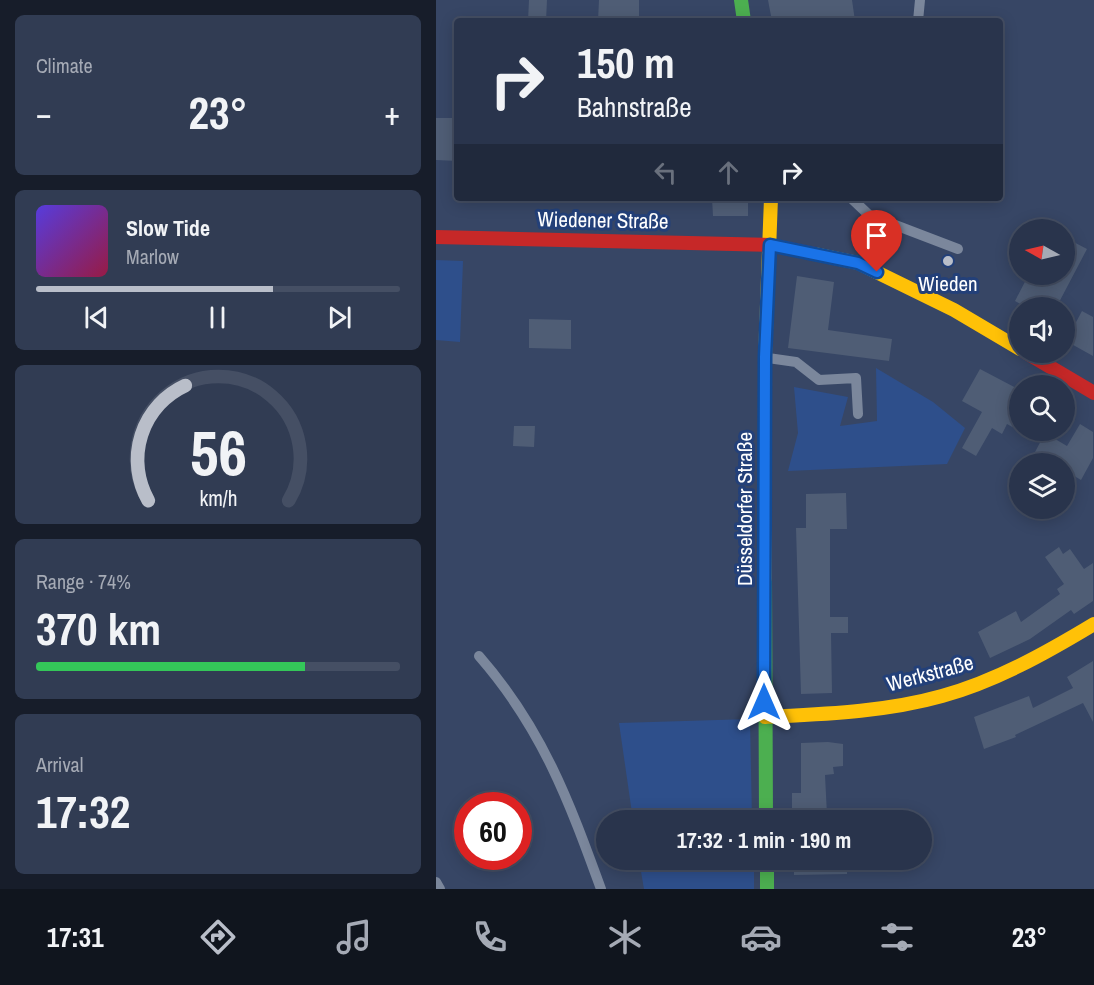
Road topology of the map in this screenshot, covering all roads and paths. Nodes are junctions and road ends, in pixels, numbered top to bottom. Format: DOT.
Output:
graph roads {
  1 [pos="741,0"];
  2 [pos="920,0"];
  3 [pos="744,18"];
  4 [pos="918,18"];
  5 [pos="771,201"];
  6 [pos="854,201"];
  7 [pos="436,237"];
  8 [pos="770,245"];
  9 [pos="958,249"];
  10 [pos="1009,342"];
  11 [pos="765,357"];
  12 [pos="1043,363"];
  13 [pos="1093,393"];
  14 [pos="858,414"];
  15 [pos="1093,624"];
  16 [pos="479,656"];
  17 [pos="765,717"];
  18 [pos="766,810"];
  19 [pos="767,870"];
  20 [pos="436,882"];
  21 [pos="440,889"];
  22 [pos="601,889"];
  23 [pos="767,889"];
  1 -- 3 [label="main road"];
  2 -- 4 [label="lane"];
  5 -- 8 [label="main road, Düsseldorfer Straße"];
  6 -- 9 [label="lane"];
  7 -- 8 [label="main road, Wiedener Straße"];
  8 -- 10 [label="main road, Wiedener Straße"];
  8 -- 11 [label="main road, Düsseldorfer Straße"];
  11 -- 14 [label="lane"];
  11 -- 17 [label="main road, Düsseldorfer Straße"];
  12 -- 13 [label="main road"];
  15 -- 17 [label="main road, Werkstraße"];
  16 -- 22 [label="lane"];
  17 -- 18 [label="main road, Düsseldorfer Straße"];
  19 -- 23 [label="main road"];
  20 -- 21 [label="lane"];
}
